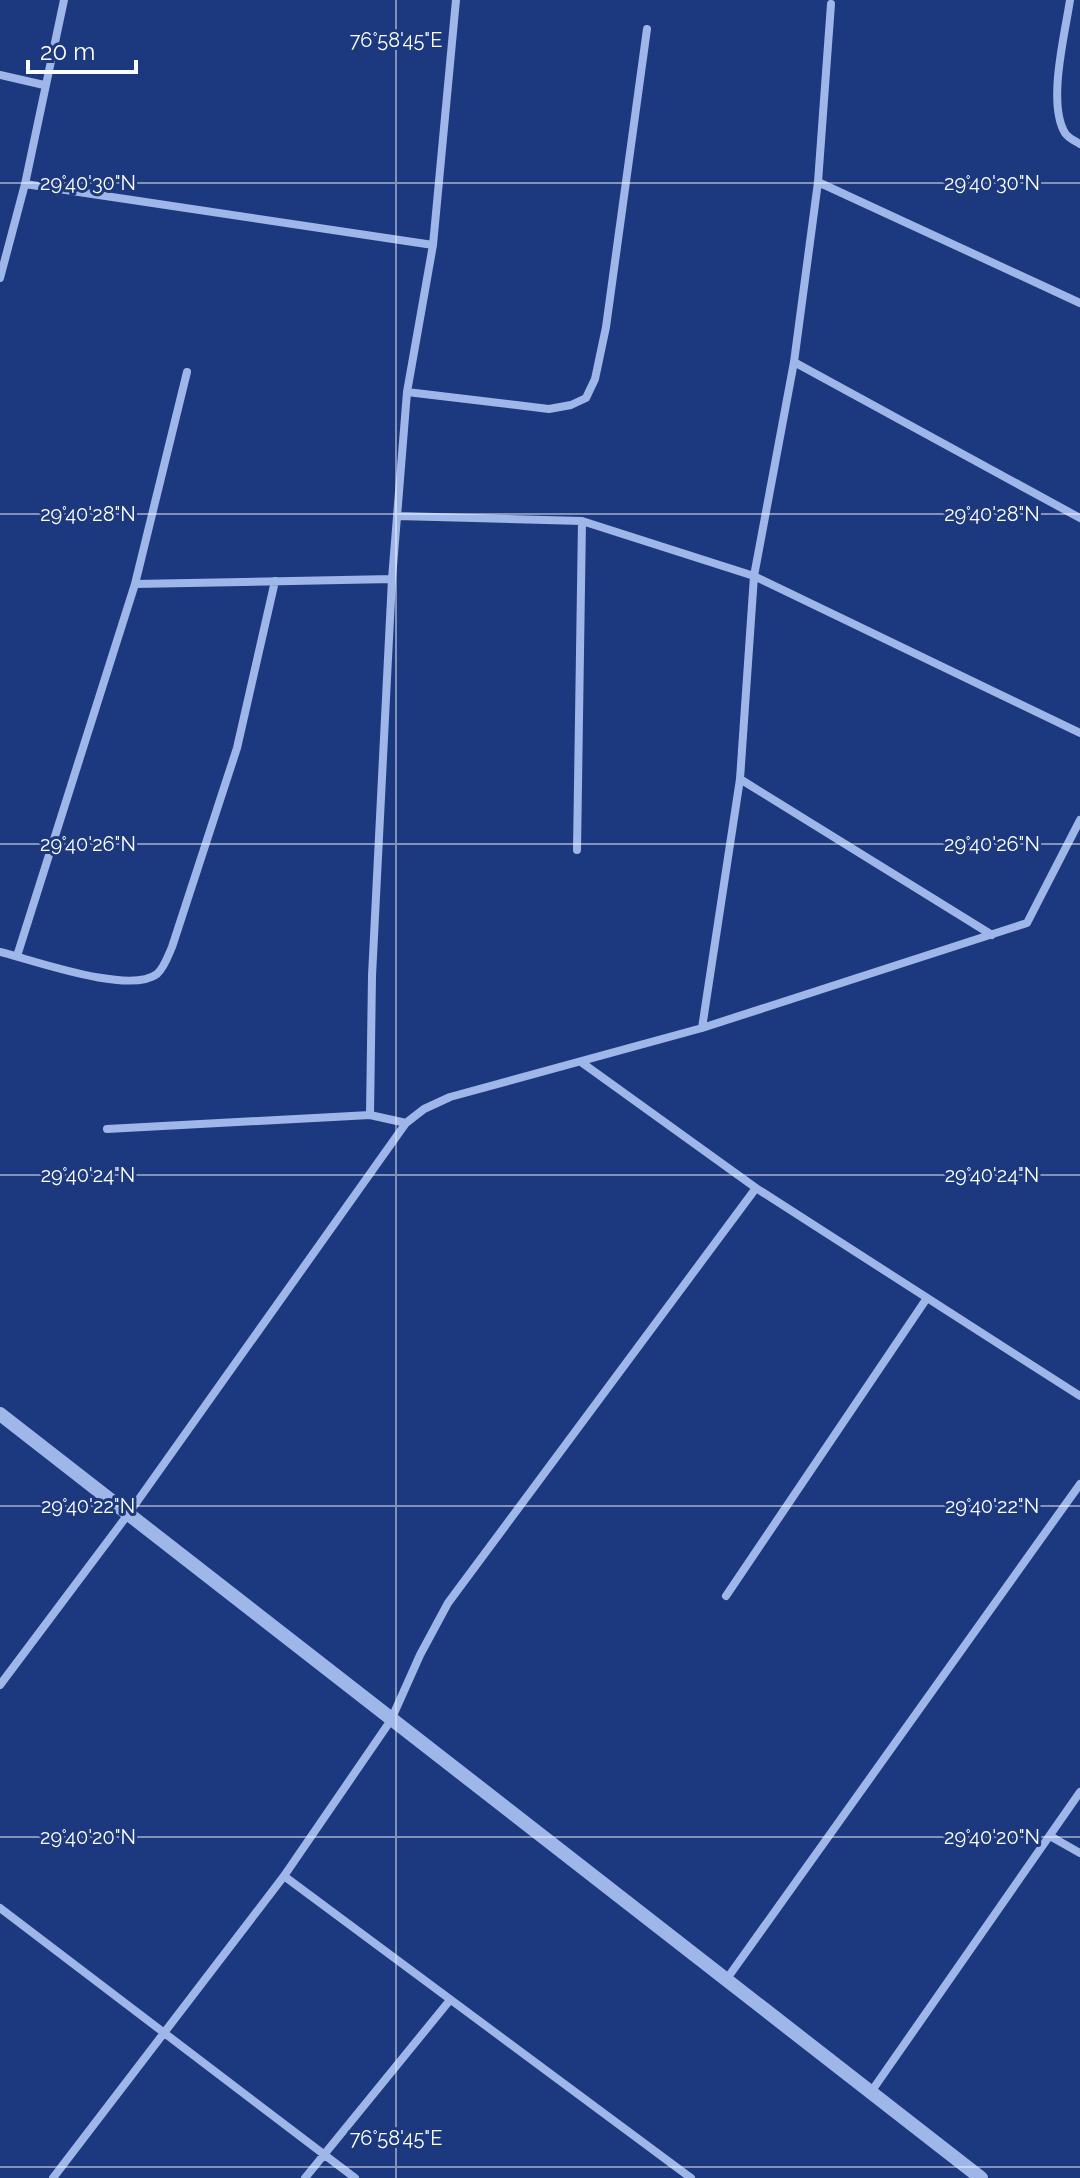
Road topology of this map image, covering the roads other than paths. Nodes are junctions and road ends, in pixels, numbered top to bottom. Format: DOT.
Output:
graph roads {
  1 [pos="64,0"];
  2 [pos="456,0"];
  3 [pos="1070,0"];
  4 [pos="831,4"];
  5 [pos="647,29"];
  6 [pos="0,75"];
  7 [pos="44,85"];
  8 [pos="1080,144"];
  9 [pos="818,182"];
  10 [pos="25,184"];
  11 [pos="433,245"];
  12 [pos="0,278"];
  13 [pos="1080,303"];
  14 [pos="794,362"];
  15 [pos="187,372"];
  16 [pos="407,392"];
  17 [pos="398,516"];
  18 [pos="1080,518"];
  19 [pos="582,521"];
  20 [pos="754,576"];
  21 [pos="392,579"];
  22 [pos="275,581"];
  23 [pos="135,584"];
  24 [pos="1080,733"];
  25 [pos="740,779"];
  26 [pos="1080,820"];
  27 [pos="577,850"];
  28 [pos="992,935"];
  29 [pos="0,952"];
  30 [pos="17,956"];
  31 [pos="702,1028"];
  32 [pos="581,1062"];
  33 [pos="370,1115"];
  34 [pos="406,1123"];
  35 [pos="107,1129"];
  36 [pos="756,1188"];
  37 [pos="927,1298"];
  38 [pos="1080,1396"];
  39 [pos="0,1414"];
  40 [pos="1080,1484"];
  41 [pos="129,1513"];
  42 [pos="726,1596"];
  43 [pos="0,1685"];
  44 [pos="391,1720"];
  45 [pos="1080,1792"];
  46 [pos="1050,1836"];
  47 [pos="1080,1853"];
  48 [pos="284,1876"];
  49 [pos="0,1908"];
  50 [pos="726,1980"];
  51 [pos="450,2000"];
  52 [pos="163,2031"];
  53 [pos="871,2092"];
  54 [pos="325,2155"];
  55 [pos="977,2177"];
  56 [pos="53,2178"];
  57 [pos="305,2178"];
  58 [pos="355,2178"];
  59 [pos="691,2178"];
  1 -- 7 [label="street"];
  2 -- 11 [label="street"];
  3 -- 8 [label="street"];
  4 -- 9 [label="street"];
  5 -- 16 [label="street"];
  6 -- 7 [label="street"];
  7 -- 10 [label="street"];
  9 -- 13 [label="street"];
  9 -- 14 [label="street"];
  10 -- 11 [label="street"];
  10 -- 12 [label="street"];
  11 -- 16 [label="street"];
  14 -- 18 [label="street"];
  14 -- 20 [label="street"];
  15 -- 23 [label="street"];
  16 -- 17 [label="street"];
  17 -- 19 [label="street"];
  17 -- 21 [label="street"];
  19 -- 20 [label="street"];
  19 -- 27 [label="street"];
  20 -- 24 [label="street"];
  20 -- 25 [label="street"];
  21 -- 22 [label="street"];
  21 -- 33 [label="street"];
  22 -- 23 [label="street"];
  22 -- 30 [label="street"];
  23 -- 30 [label="street"];
  25 -- 28 [label="street"];
  25 -- 31 [label="street"];
  26 -- 28 [label="street"];
  28 -- 31 [label="street"];
  29 -- 30 [label="street"];
  31 -- 32 [label="street"];
  32 -- 34 [label="street"];
  32 -- 36 [label="street"];
  33 -- 34 [label="street"];
  33 -- 35 [label="street"];
  34 -- 41 [label="street"];
  36 -- 37 [label="street"];
  36 -- 44 [label="street"];
  37 -- 38 [label="street"];
  37 -- 42 [label="street"];
  39 -- 41 [label="street"];
  40 -- 50 [label="street"];
  41 -- 43 [label="street"];
  41 -- 44 [label="street"];
  44 -- 48 [label="street"];
  44 -- 50 [label="street"];
  45 -- 46 [label="street"];
  46 -- 47 [label="street"];
  46 -- 53 [label="street"];
  48 -- 51 [label="street"];
  48 -- 52 [label="street"];
  49 -- 52 [label="street"];
  50 -- 53 [label="street"];
  51 -- 54 [label="street"];
  51 -- 59 [label="street"];
  52 -- 54 [label="street"];
  52 -- 56 [label="street"];
  53 -- 55 [label="street"];
  54 -- 57 [label="street"];
  54 -- 58 [label="street"];
}
